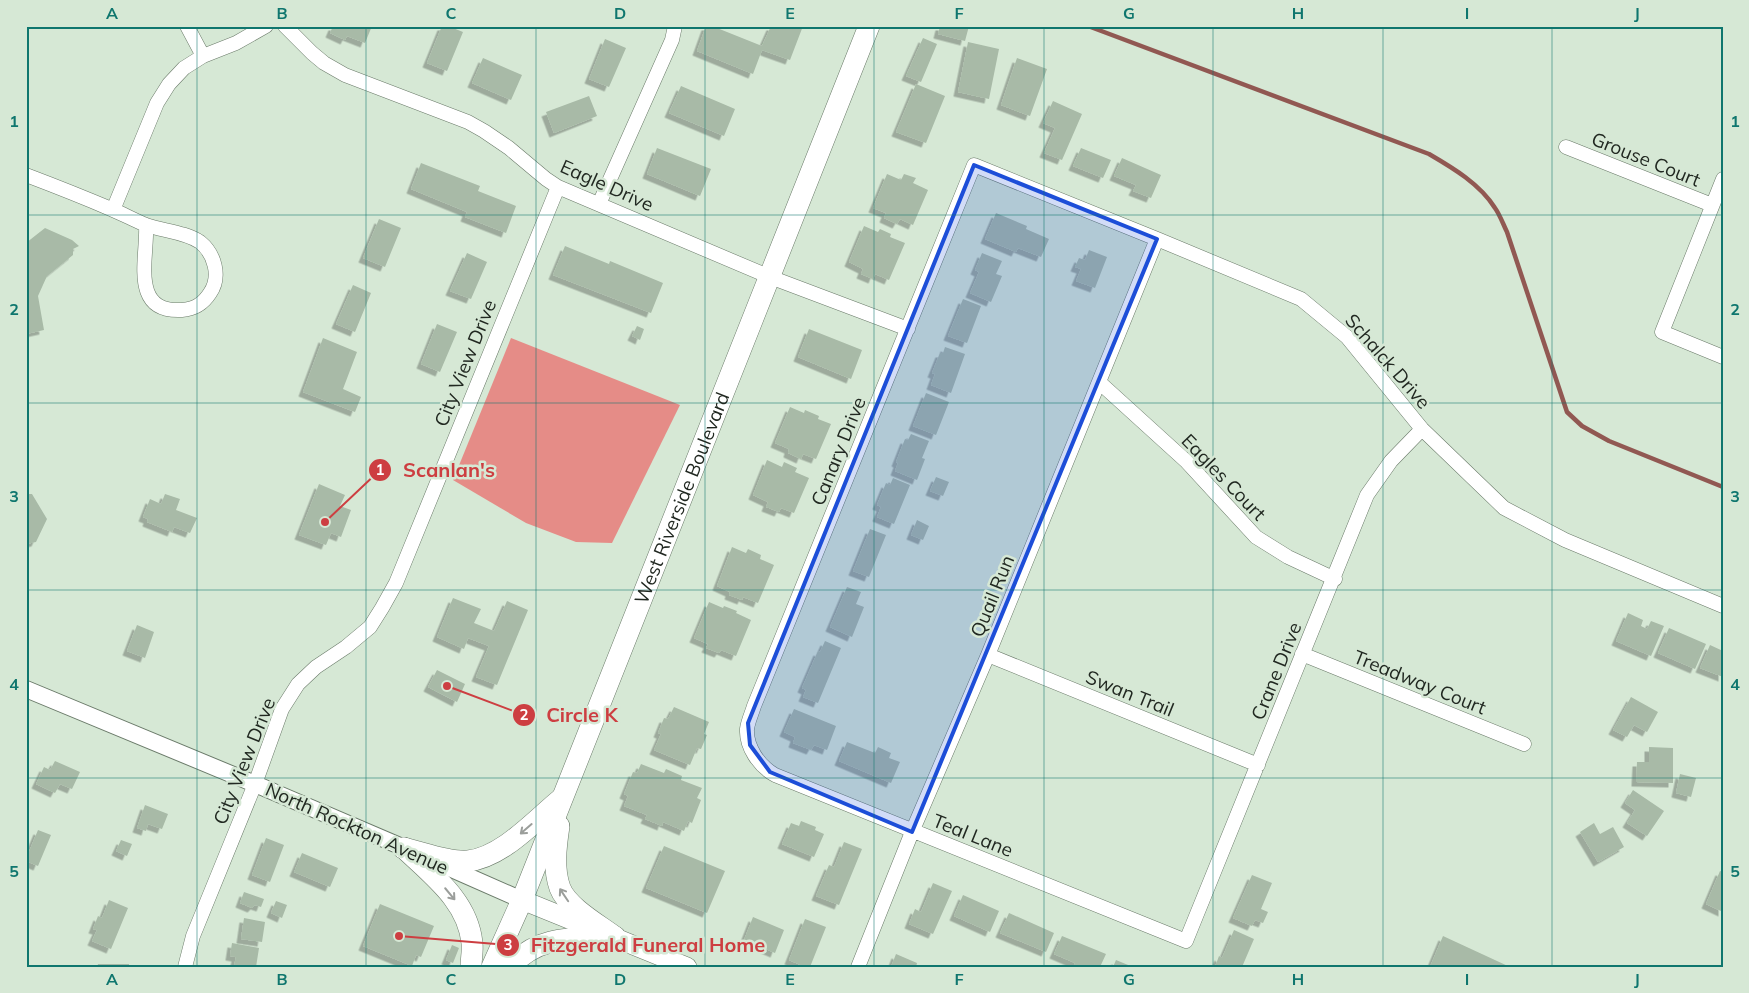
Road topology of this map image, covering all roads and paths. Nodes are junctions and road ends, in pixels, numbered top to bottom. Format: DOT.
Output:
graph roads {
  1 [pos="187,26"];
  2 [pos="266,26"];
  3 [pos="285,26"];
  4 [pos="675,26"];
  5 [pos="869,26"];
  6 [pos="202,56"];
  7 [pos="1566,147"];
  8 [pos="974,165"];
  9 [pos="26,175"];
  10 [pos="1723,179"];
  11 [pos="558,187"];
  12 [pos="599,204"];
  13 [pos="1712,205"];
  14 [pos="113,210"];
  15 [pos="146,225"];
  16 [pos="1157,238"];
  17 [pos="770,277"];
  18 [pos="908,329"];
  19 [pos="1723,357"];
  20 [pos="1100,382"];
  21 [pos="1422,428"];
  22 [pos="1335,579"];
  23 [pos="1723,606"];
  24 [pos="1302,654"];
  25 [pos="988,656"];
  26 [pos="26,690"];
  27 [pos="1524,744"];
  28 [pos="754,753"];
  29 [pos="1258,765"];
  30 [pos="255,784"];
  31 [pos="563,797"];
  32 [pos="912,832"];
  33 [pos="403,848"];
  34 [pos="522,900"];
  35 [pos="615,937"];
  36 [pos="1186,941"];
  37 [pos="185,967"];
  38 [pos="471,967"];
  39 [pos="492,967"];
  40 [pos="510,967"];
  41 [pos="687,967"];
  42 [pos="858,967"];
  1 -- 6 [label="street"];
  2 -- 6 [label="street"];
  3 -- 11 [label="street, Eagle Drive"];
  4 -- 12 [label="street"];
  5 -- 17 [label="main road, West Riverside Boulevard"];
  6 -- 14 [label="street"];
  7 -- 13 [label="street, Grouse Court"];
  8 -- 16 [label="street, Schalck Drive"];
  8 -- 18 [label="street, Canary Drive"];
  9 -- 14 [label="street"];
  10 -- 13 [label="street"];
  11 -- 12 [label="street, Eagle Drive"];
  11 -- 30 [label="street, City View Drive"];
  12 -- 17 [label="street, Eagle Drive"];
  13 -- 19 [label="street"];
  14 -- 15 [label="street"];
  15 -- 15 [label="street"];
  16 -- 20 [label="street, Quail Run"];
  16 -- 21 [label="street, Schalck Drive"];
  17 -- 18 [label="street, Eagle Drive"];
  17 -- 31 [label="main road, West Riverside Boulevard"];
  18 -- 28 [label="street, Canary Drive"];
  20 -- 22 [label="street, Eagles Court"];
  20 -- 25 [label="street, Quail Run"];
  21 -- 22 [label="street, Crane Drive"];
  21 -- 23 [label="street, Schalck Drive"];
  22 -- 24 [label="street, Crane Drive"];
  24 -- 27 [label="street, Treadway Court"];
  24 -- 29 [label="street, Crane Drive"];
  25 -- 29 [label="street, Swan Trail"];
  25 -- 32 [label="street, Quail Run"];
  26 -- 30 [label="street, North Rockton Avenue"];
  28 -- 32 [label="street, Teal Lane"];
  29 -- 36 [label="street, Crane Drive"];
  30 -- 33 [label="street, North Rockton Avenue"];
  30 -- 37 [label="street, City View Drive"];
  31 -- 33 [label="main road, one-way"];
  31 -- 34 [label="main road, West Riverside Boulevard"];
  35 -- 31 [label="main road, one-way"];
  32 -- 36 [label="street, Teal Lane"];
  32 -- 42 [label="street, Quail Run"];
  33 -- 34 [label="street, North Rockton Avenue"];
  33 -- 38 [label="main road, one-way"];
  34 -- 35 [label="main road, North Rockton Avenue"];
  34 -- 39 [label="main road, West Riverside Boulevard"];
  35 -- 40 [label="main road"];
  35 -- 41 [label="main road, North Rockton Avenue"];
}
